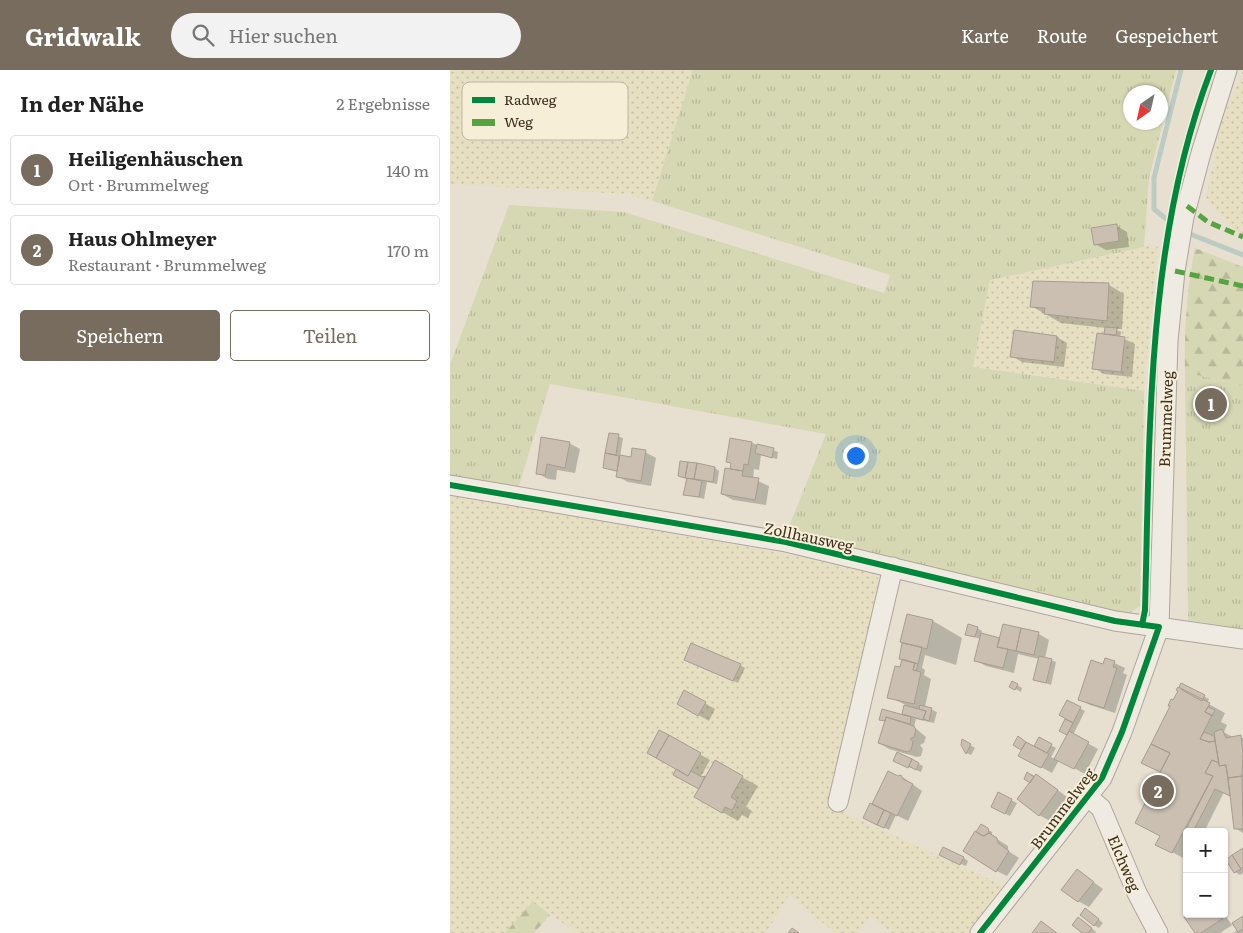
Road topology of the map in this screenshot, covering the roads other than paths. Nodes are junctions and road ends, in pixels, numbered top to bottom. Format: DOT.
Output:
graph roads {
  1 [pos="1227,70"];
  2 [pos="450,485"];
  3 [pos="893,567"];
  4 [pos="1159,627"];
  5 [pos="1243,639"];
  6 [pos="1088,797"];
  7 [pos="838,802"];
  8 [pos="980,933"];
  9 [pos="1158,933"];
  1 -- 4 [label="street, Brummelweg"];
  2 -- 3 [label="street, Zollhausweg"];
  3 -- 4 [label="street, Zollhausweg"];
  3 -- 7 [label="street"];
  4 -- 5 [label="street, Zollhausweg"];
  4 -- 6 [label="street, Brummelweg"];
  6 -- 8 [label="street, Brummelweg"];
  6 -- 9 [label="street, Elchweg"];
}
